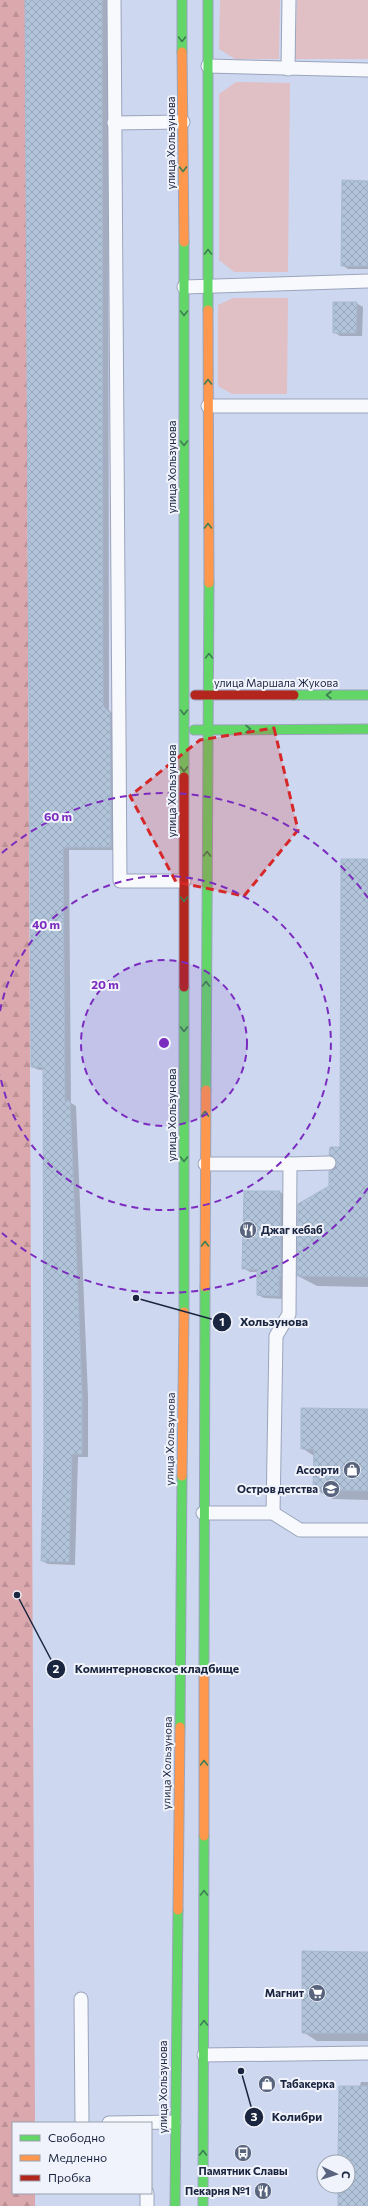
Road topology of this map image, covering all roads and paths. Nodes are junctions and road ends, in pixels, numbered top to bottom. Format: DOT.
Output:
graph roads {
  1 [pos="114,0"];
  2 [pos="182,0"];
  3 [pos="208,0"];
  4 [pos="289,0"];
  5 [pos="208,66"];
  6 [pos="288,69"];
  7 [pos="368,70"];
  8 [pos="114,122"];
  9 [pos="183,122"];
  10 [pos="368,281"];
  11 [pos="208,285"];
  12 [pos="184,287"];
  13 [pos="208,406"];
  14 [pos="368,406"];
  15 [pos="184,694"];
  16 [pos="209,695"];
  17 [pos="368,695"];
  18 [pos="209,729"];
  19 [pos="368,729"];
  20 [pos="184,730"];
  21 [pos="184,881"];
  22 [pos="329,1163"];
  23 [pos="205,1164"];
  24 [pos="290,1164"];
  25 [pos="204,1513"];
  26 [pos="273,1513"];
  27 [pos="368,1530"];
  28 [pos="81,1998"];
  29 [pos="368,2053"];
  30 [pos="204,2055"];
  31 [pos="82,2122"];
  32 [pos="174,2122"];
  33 [pos="152,2123"];
  34 [pos="147,2194"];
  35 [pos="147,2206"];
  36 [pos="175,2206"];
  37 [pos="204,2206"];
  1 -- 8 [label="lane"];
  2 -- 9 [label="main road, улица Хользунова, one-way"];
  3 -- 5 [label="main road"];
  4 -- 6 [label="lane"];
  5 -- 6 [label="lane"];
  11 -- 5 [label="main road, one-way"];
  6 -- 7 [label="lane"];
  8 -- 9 [label="lane"];
  8 -- 21 [label="lane"];
  9 -- 12 [label="main road, улица Хользунова, one-way"];
  10 -- 11 [label="lane"];
  11 -- 12 [label="lane"];
  13 -- 11 [label="main road, one-way"];
  12 -- 15 [label="main road, улица Хользунова, one-way"];
  13 -- 14 [label="lane"];
  16 -- 13 [label="main road, one-way"];
  15 -- 16 [label="main road, улица Маршала Жукова"];
  15 -- 20 [label="main road, улица Хользунова, one-way"];
  17 -- 16 [label="main road, улица Маршала Жукова, one-way"];
  16 -- 18 [label="main road"];
  18 -- 19 [label="main road, one-way"];
  18 -- 20 [label="main road"];
  23 -- 18 [label="main road, one-way"];
  20 -- 21 [label="main road, улица Хользунова, one-way"];
  21 -- 32 [label="main road, улица Хользунова, one-way"];
  22 -- 24 [label="lane"];
  23 -- 24 [label="lane"];
  25 -- 23 [label="main road, one-way"];
  24 -- 26 [label="lane"];
  25 -- 26 [label="lane"];
  30 -- 25 [label="main road, one-way"];
  26 -- 27 [label="lane"];
  28 -- 31 [label="lane"];
  29 -- 30 [label="lane"];
  37 -- 30 [label="main road, one-way"];
  32 -- 33 [label="lane"];
  32 -- 36 [label="main road, улица Хользунова"];
  34 -- 35 [label="lane"];
}
